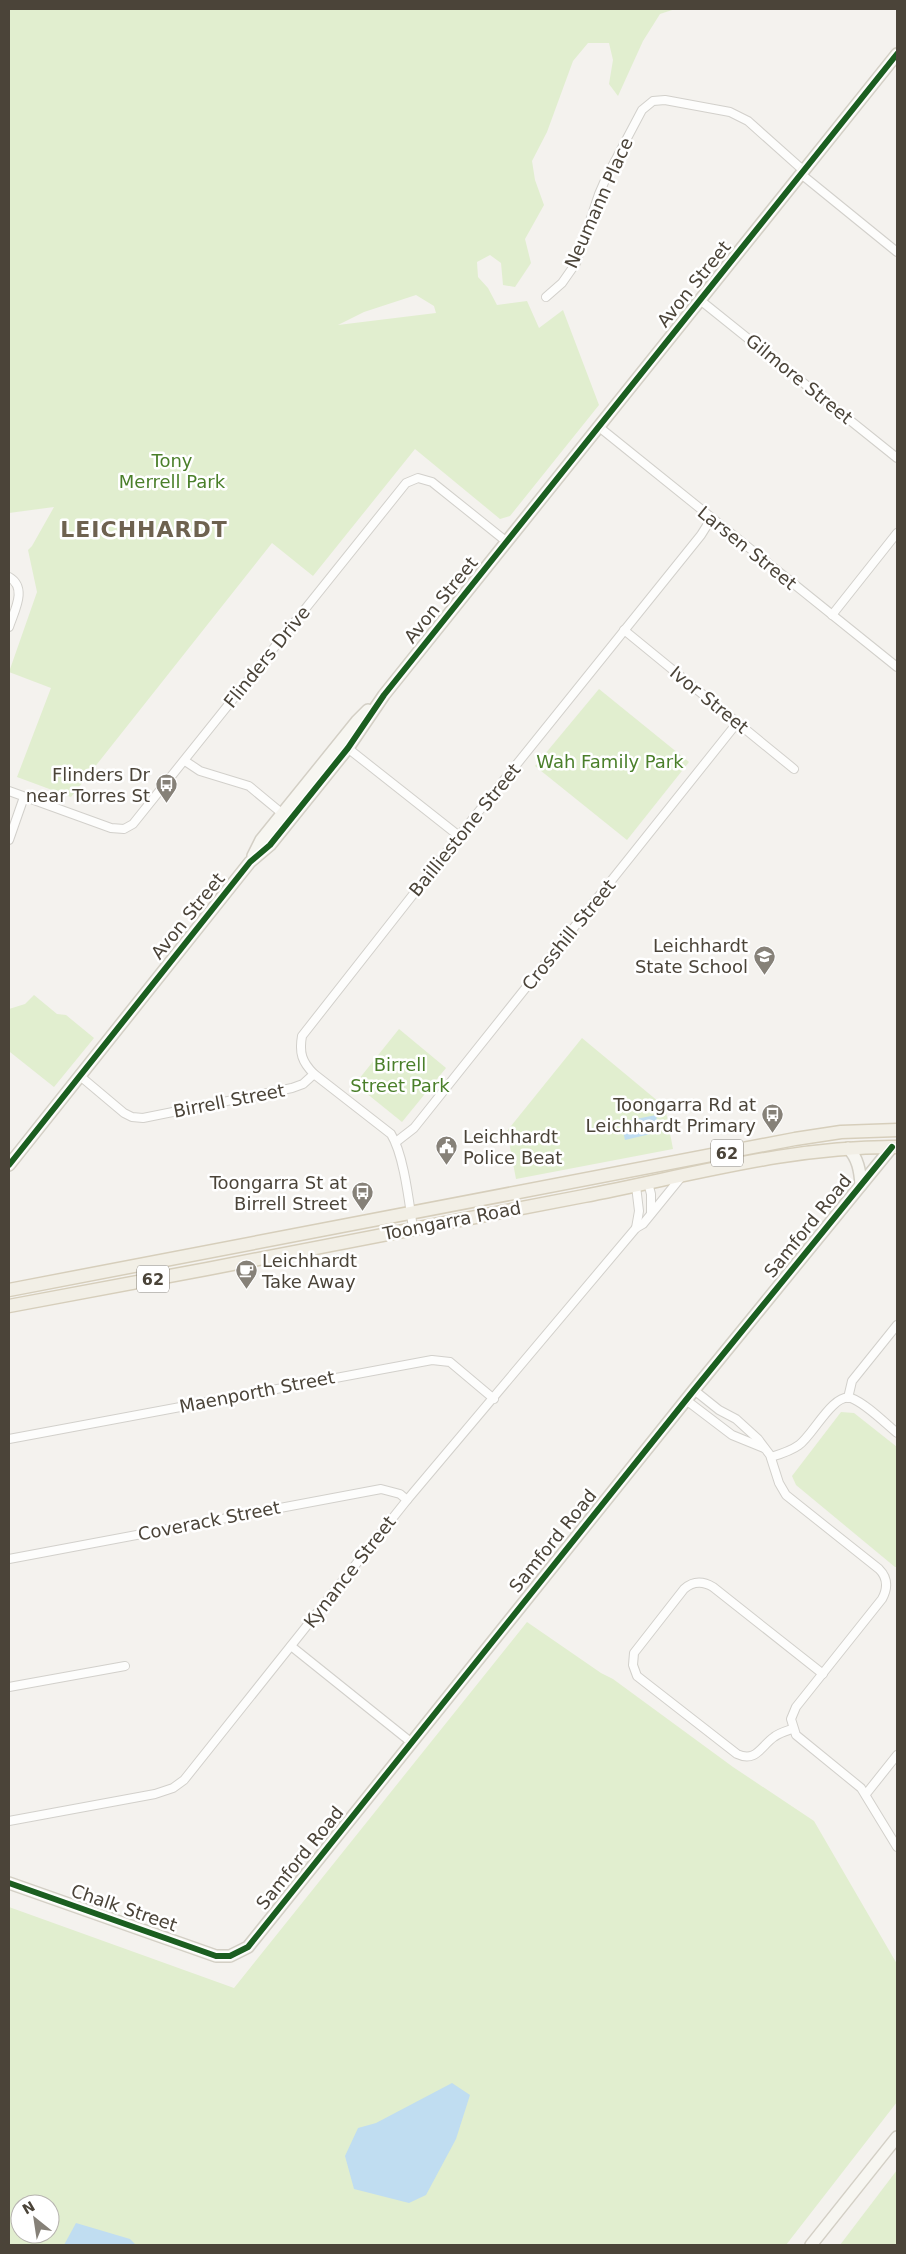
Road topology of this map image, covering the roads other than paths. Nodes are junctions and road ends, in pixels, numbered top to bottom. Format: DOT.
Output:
graph roads {
  1 [pos="896,59"];
  2 [pos="802,172"];
  3 [pos="897,252"];
  4 [pos="546,297"];
  5 [pos="700,300"];
  6 [pos="599,427"];
  7 [pos="897,458"];
  8 [pos="711,519"];
  9 [pos="897,532"];
  10 [pos="507,542"];
  11 [pos="9,577"];
  12 [pos="832,615"];
  13 [pos="9,626"];
  14 [pos="624,630"];
  15 [pos="897,667"];
  16 [pos="737,723"];
  17 [pos="344,745"];
  18 [pos="184,761"];
  19 [pos="794,768"];
  20 [pos="9,791"];
  21 [pos="24,797"];
  22 [pos="286,816"];
  23 [pos="459,836"];
  24 [pos="9,840"];
  25 [pos="314,1074"];
  26 [pos="80,1076"];
  27 [pos="897,1130"];
  28 [pos="396,1142"];
  29 [pos="896,1143"];
  30 [pos="848,1148"];
  31 [pos="9,1164"];
  32 [pos="640,1170"];
  33 [pos="684,1175"];
  34 [pos="648,1183"];
  35 [pos="861,1185"];
  36 [pos="636,1186"];
  37 [pos="411,1213"];
  38 [pos="650,1215"];
  39 [pos="413,1228"];
  40 [pos="636,1228"];
  41 [pos="9,1290"];
  42 [pos="9,1306"];
  43 [pos="897,1325"];
  44 [pos="694,1390"];
  45 [pos="848,1398"];
  46 [pos="494,1399"];
  47 [pos="686,1400"];
  48 [pos="897,1433"];
  49 [pos="9,1439"];
  50 [pos="764,1448"];
  51 [pos="771,1457"];
  52 [pos="407,1500"];
  53 [pos="9,1559"];
  54 [pos="291,1646"];
  55 [pos="125,1666"];
  56 [pos="823,1674"];
  57 [pos="9,1687"];
  58 [pos="792,1728"];
  59 [pos="412,1742"];
  60 [pos="897,1755"];
  61 [pos="866,1794"];
  62 [pos="9,1821"];
  63 [pos="897,1848"];
  64 [pos="9,1883"];
  65 [pos="230,1956"];
  66 [pos="897,2137"];
  67 [pos="811,2245"];
  1 -- 2 [label="street, Avon Street"];
  2 -- 3 [label="street, Neumann Place"];
  2 -- 4 [label="street, Neumann Place"];
  2 -- 5 [label="street, Avon Street"];
  5 -- 6 [label="street, Avon Street"];
  5 -- 7 [label="street, Gilmore Street"];
  6 -- 8 [label="street, Larsen Street"];
  6 -- 10 [label="street, Avon Street"];
  8 -- 12 [label="street, Larsen Street"];
  8 -- 14 [label="street, Bailliestone Street"];
  9 -- 12 [label="street"];
  10 -- 17 [label="street, Avon Street"];
  10 -- 18 [label="street, Flinders Drive"];
  11 -- 13 [label="street"];
  12 -- 15 [label="street, Larsen Street"];
  14 -- 16 [label="street, Ivor Street"];
  14 -- 23 [label="street, Bailliestone Street"];
  16 -- 19 [label="street, Ivor Street"];
  16 -- 28 [label="street, Crosshill Street"];
  17 -- 22 [label="street, Avon Street"];
  17 -- 23 [label="street"];
  18 -- 21 [label="street, Flinders Drive"];
  18 -- 22 [label="street"];
  20 -- 21 [label="street, Flinders Drive"];
  21 -- 24 [label="street"];
  22 -- 26 [label="street, Avon Street"];
  23 -- 25 [label="street, Bailliestone Street"];
  25 -- 26 [label="street, Birrell Street"];
  25 -- 28 [label="street"];
  26 -- 31 [label="street, Avon Street"];
  27 -- 32 [label="main road, Toongarra Road / 62"];
  28 -- 37 [label="street"];
  29 -- 30 [label="main road, Toongarra Road / 62"];
  29 -- 35 [label="street, Samford Road"];
  30 -- 33 [label="main road, Toongarra Road / 62"];
  30 -- 35 [label="street"];
  32 -- 34 [label="main road"];
  32 -- 36 [label="main road"];
  32 -- 37 [label="main road, Toongarra Road / 62"];
  33 -- 34 [label="main road, Toongarra Road / 62"];
  33 -- 38 [label="street, Kynance Street"];
  34 -- 36 [label="main road, Toongarra Road / 62"];
  34 -- 38 [label="street"];
  35 -- 44 [label="street, Samford Road"];
  36 -- 39 [label="main road, Toongarra Road / 62"];
  36 -- 40 [label="street"];
  37 -- 39 [label="street"];
  37 -- 41 [label="main road, Toongarra Road / 62"];
  38 -- 40 [label="street, Kynance Street"];
  39 -- 42 [label="main road, Toongarra Road / 62"];
  40 -- 46 [label="street, Kynance Street"];
  43 -- 45 [label="street"];
  44 -- 47 [label="street, Samford Road"];
  44 -- 50 [label="street"];
  45 -- 48 [label="street"];
  45 -- 51 [label="street"];
  46 -- 49 [label="street, Maenporth Street"];
  46 -- 52 [label="street, Kynance Street"];
  47 -- 50 [label="street"];
  47 -- 59 [label="street, Samford Road"];
  50 -- 51 [label="street"];
  51 -- 56 [label="street"];
  52 -- 53 [label="street, Coverack Street"];
  52 -- 54 [label="street, Kynance Street"];
  54 -- 59 [label="street"];
  54 -- 62 [label="street, Kynance Street"];
  55 -- 57 [label="street"];
  56 -- 58 [label="street"];
  56 -- 58 [label="street"];
  58 -- 61 [label="street"];
  59 -- 65 [label="street, Samford Road"];
  60 -- 61 [label="street"];
  61 -- 63 [label="street"];
  64 -- 65 [label="street, Chalk Street"];
  66 -- 67 [label="street"];
}
